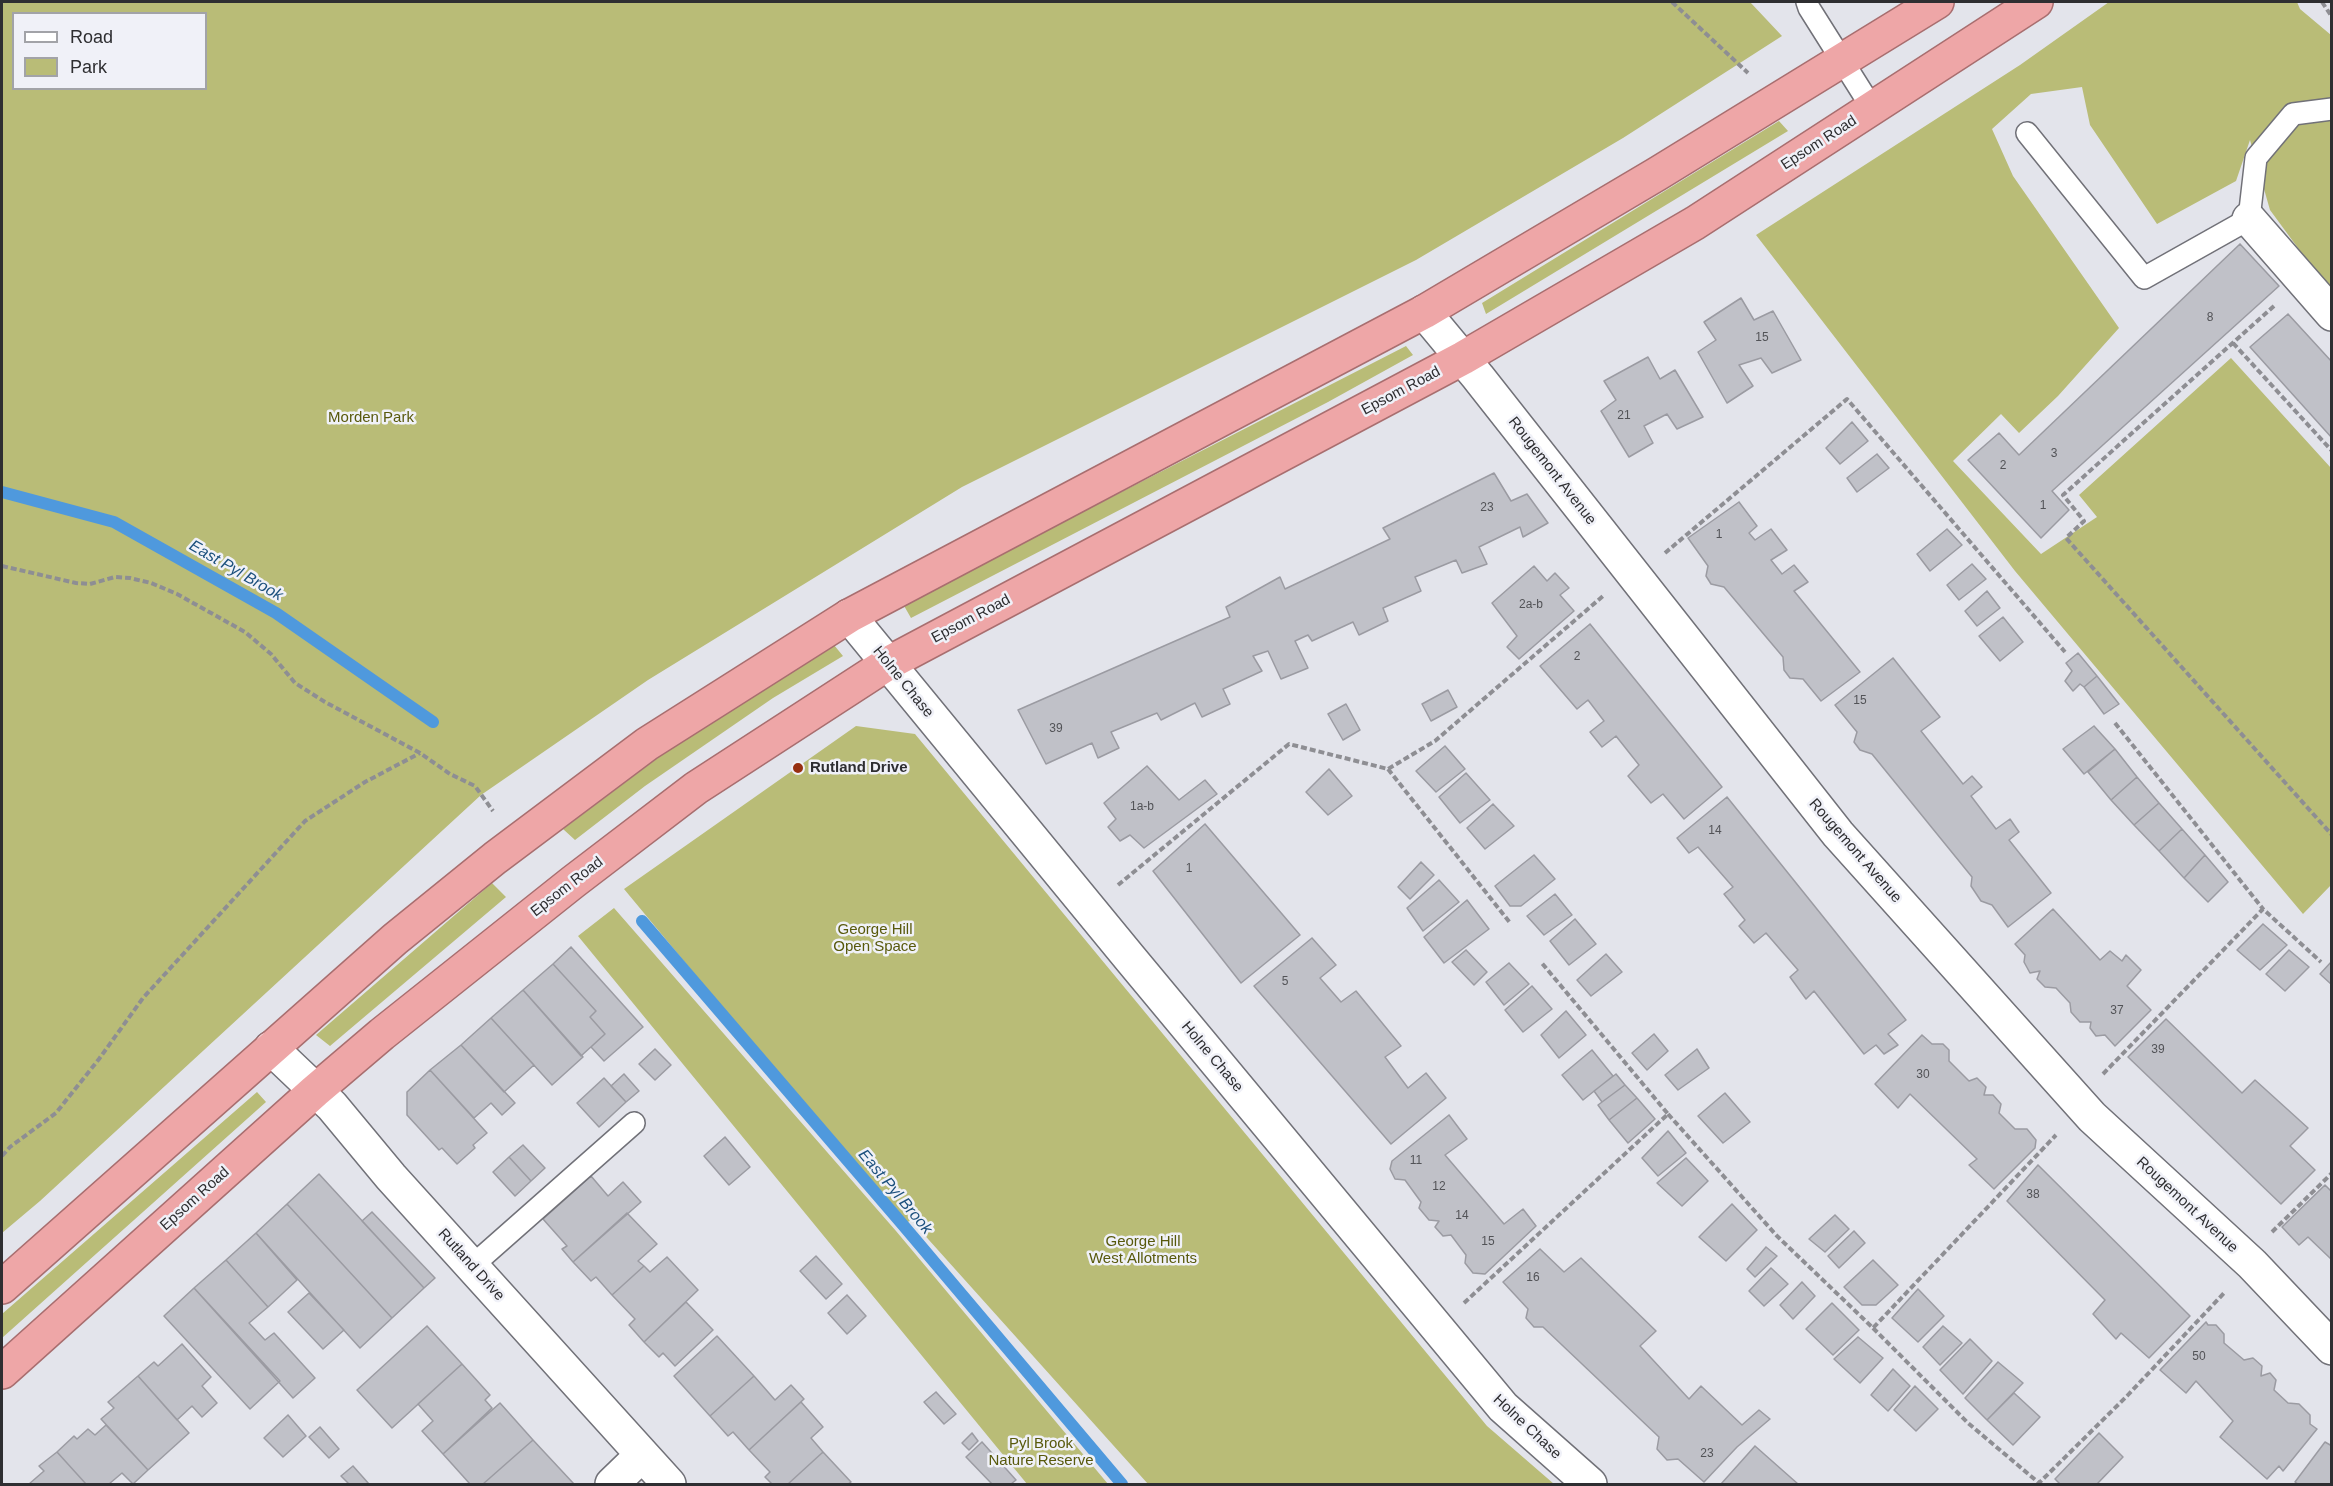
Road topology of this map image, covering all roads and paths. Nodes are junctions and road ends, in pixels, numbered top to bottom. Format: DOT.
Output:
graph roads {
  1 [pos="1672,2"];
  2 [pos="1807,2"];
  3 [pos="1937,2"];
  4 [pos="2036,2"];
  5 [pos="2322,2"];
  6 [pos="2331,17"];
  7 [pos="1842,60"];
  8 [pos="1748,73"];
  9 [pos="1872,108"];
  10 [pos="2331,109"];
  11 [pos="2027,133"];
  12 [pos="2249,219"];
  13 [pos="2303,280"];
  14 [pos="1424,312"];
  15 [pos="2331,314"];
  16 [pos="2233,343"];
  17 [pos="1463,358"];
  18 [pos="2331,452"];
  19 [pos="2,566"];
  20 [pos="1634,575"];
  21 [pos="849,616"];
  22 [pos="2065,652"];
  23 [pos="887,664"];
  24 [pos="2115,723"];
  25 [pos="420,753"];
  26 [pos="1388,770"];
  27 [pos="494,813"];
  28 [pos="2331,835"];
  29 [pos="1089,909"];
  30 [pos="2263,909"];
  31 [pos="1511,924"];
  32 [pos="1541,962"];
  33 [pos="2321,962"];
  34 [pos="271,1048"];
  35 [pos="315,1091"];
  36 [pos="2080,1103"];
  37 [pos="1668,1114"];
  38 [pos="634,1123"];
  39 [pos="2,1156"];
  40 [pos="2331,1173"];
  41 [pos="2249,1261"];
  42 [pos="472,1266"];
  43 [pos="2,1287"];
  44 [pos="1437,1328"];
  45 [pos="1873,1328"];
  46 [pos="2331,1348"];
  47 [pos="2,1372"];
  48 [pos="642,1455"];
  49 [pos="2039,1484"];
  50 [pos="612,1485"];
  51 [pos="669,1485"];
  52 [pos="1590,1485"];
  1 -- 8 [label="path"];
  2 -- 7 [label="lane"];
  3 -- 7 [label="highway"];
  4 -- 9 [label="highway, Epsom Road"];
  5 -- 6 [label="path"];
  7 -- 9 [label="lane"];
  7 -- 14 [label="highway"];
  9 -- 17 [label="highway, Epsom Road"];
  10 -- 12 [label="lane"];
  11 -- 12 [label="lane"];
  12 -- 13 [label="street"];
  13 -- 15 [label="street"];
  13 -- 16 [label="path"];
  14 -- 17 [label="street, Rougemont Avenue"];
  14 -- 21 [label="highway"];
  16 -- 18 [label="path"];
  16 -- 28 [label="path"];
  17 -- 20 [label="street, Rougemont Avenue"];
  17 -- 23 [label="highway, Epsom Road"];
  19 -- 25 [label="path"];
  20 -- 22 [label="path"];
  20 -- 26 [label="path"];
  20 -- 36 [label="street, Rougemont Avenue"];
  21 -- 23 [label="street, Holne Chase"];
  21 -- 34 [label="highway"];
  23 -- 29 [label="street, Holne Chase"];
  23 -- 35 [label="highway, Epsom Road"];
  24 -- 30 [label="path"];
  25 -- 27 [label="path"];
  25 -- 39 [label="path"];
  26 -- 29 [label="path"];
  26 -- 31 [label="path"];
  29 -- 44 [label="street, Holne Chase"];
  30 -- 33 [label="path"];
  30 -- 36 [label="path"];
  32 -- 37 [label="path"];
  34 -- 35 [label="street, Rutland Drive"];
  34 -- 43 [label="highway"];
  35 -- 42 [label="street, Rutland Drive"];
  35 -- 47 [label="highway, Epsom Road"];
  36 -- 41 [label="street, Rougemont Avenue"];
  36 -- 45 [label="path"];
  37 -- 44 [label="path"];
  37 -- 45 [label="path"];
  38 -- 42 [label="lane"];
  40 -- 41 [label="path"];
  41 -- 46 [label="street, Rougemont Avenue"];
  41 -- 49 [label="path"];
  42 -- 48 [label="street, Rutland Drive"];
  44 -- 52 [label="street, Holne Chase"];
  45 -- 49 [label="path"];
  48 -- 50 [label="street"];
  48 -- 51 [label="street, Rutland Drive"];
}
